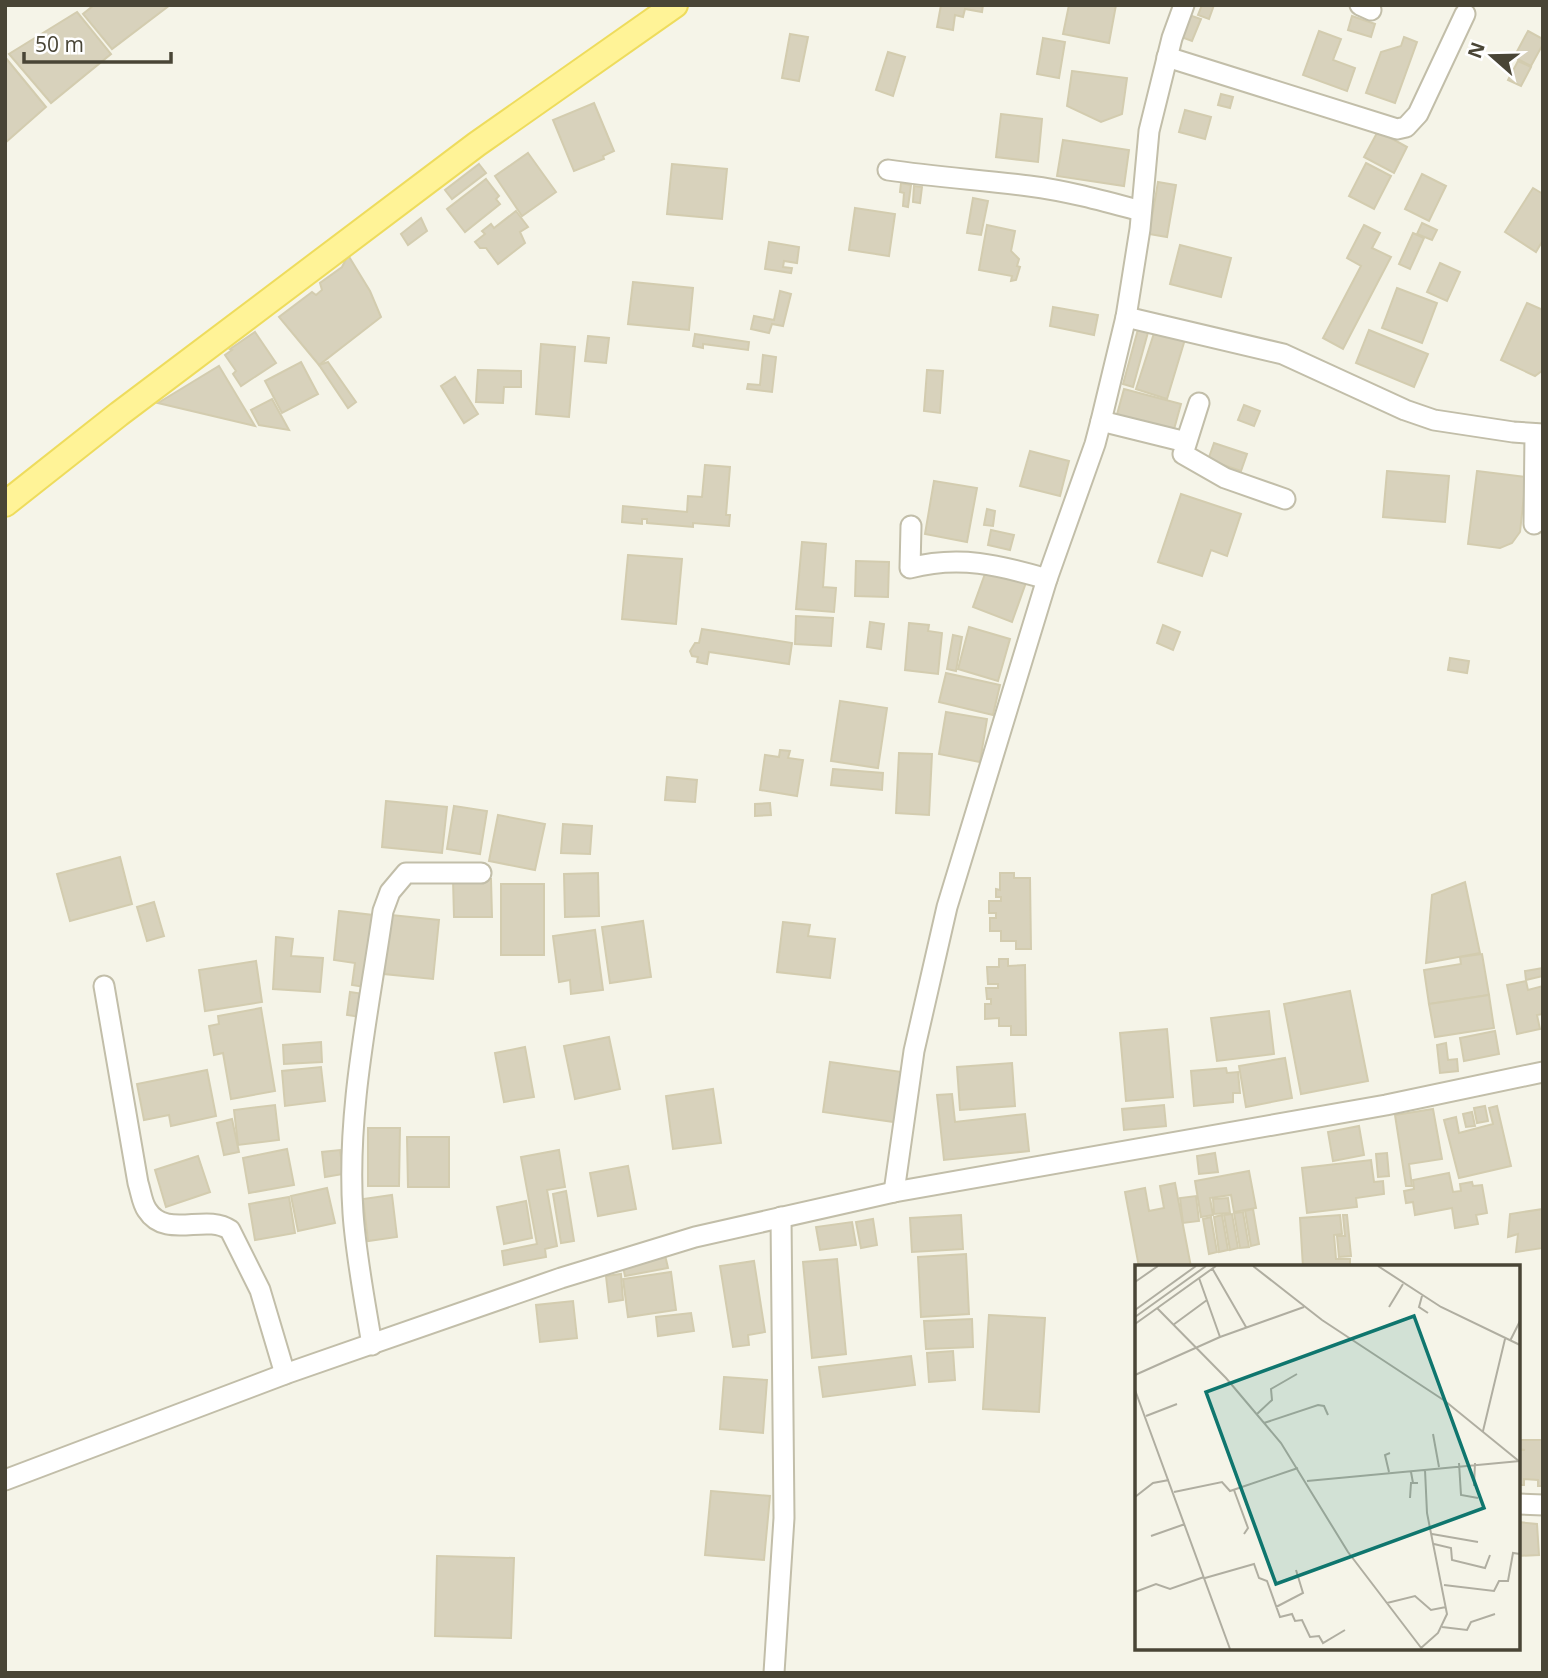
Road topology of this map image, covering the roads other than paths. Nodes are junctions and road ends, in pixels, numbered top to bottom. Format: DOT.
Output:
graph roads {
  1 [pos="675,5"];
  2 [pos="1184,5"];
  3 [pos="1465,15"];
  4 [pos="1167,57"];
  5 [pos="888,170"];
  6 [pos="1141,211"];
  7 [pos="1126,317"];
  8 [pos="1101,421"];
  9 [pos="1539,434"];
  10 [pos="1285,499"];
  11 [pos="5,503"];
  12 [pos="1534,524"];
  13 [pos="911,526"];
  14 [pos="1047,579"];
  15 [pos="481,873"];
  16 [pos="104,986"];
  17 [pos="1543,1072"];
  18 [pos="894,1192"];
  19 [pos="781,1217"];
  20 [pos="372,1345"];
  21 [pos="285,1374"];
  22 [pos="5,1480"];
  23 [pos="1520,1504"];
  24 [pos="1543,1505"];
  25 [pos="774,1673"];
  1 -- 11 [label="main road"];
  2 -- 4 [label="street"];
  3 -- 4 [label="street"];
  4 -- 6 [label="street"];
  5 -- 6 [label="street"];
  6 -- 7 [label="street"];
  7 -- 8 [label="street"];
  7 -- 9 [label="street"];
  8 -- 10 [label="street"];
  8 -- 14 [label="street"];
  9 -- 12 [label="street"];
  13 -- 14 [label="street"];
  14 -- 18 [label="street"];
  15 -- 20 [label="street"];
  16 -- 21 [label="street"];
  17 -- 18 [label="street"];
  18 -- 19 [label="street"];
  19 -- 20 [label="street"];
  19 -- 25 [label="street"];
  20 -- 21 [label="street"];
  21 -- 22 [label="street"];
  23 -- 24 [label="street"];
}
